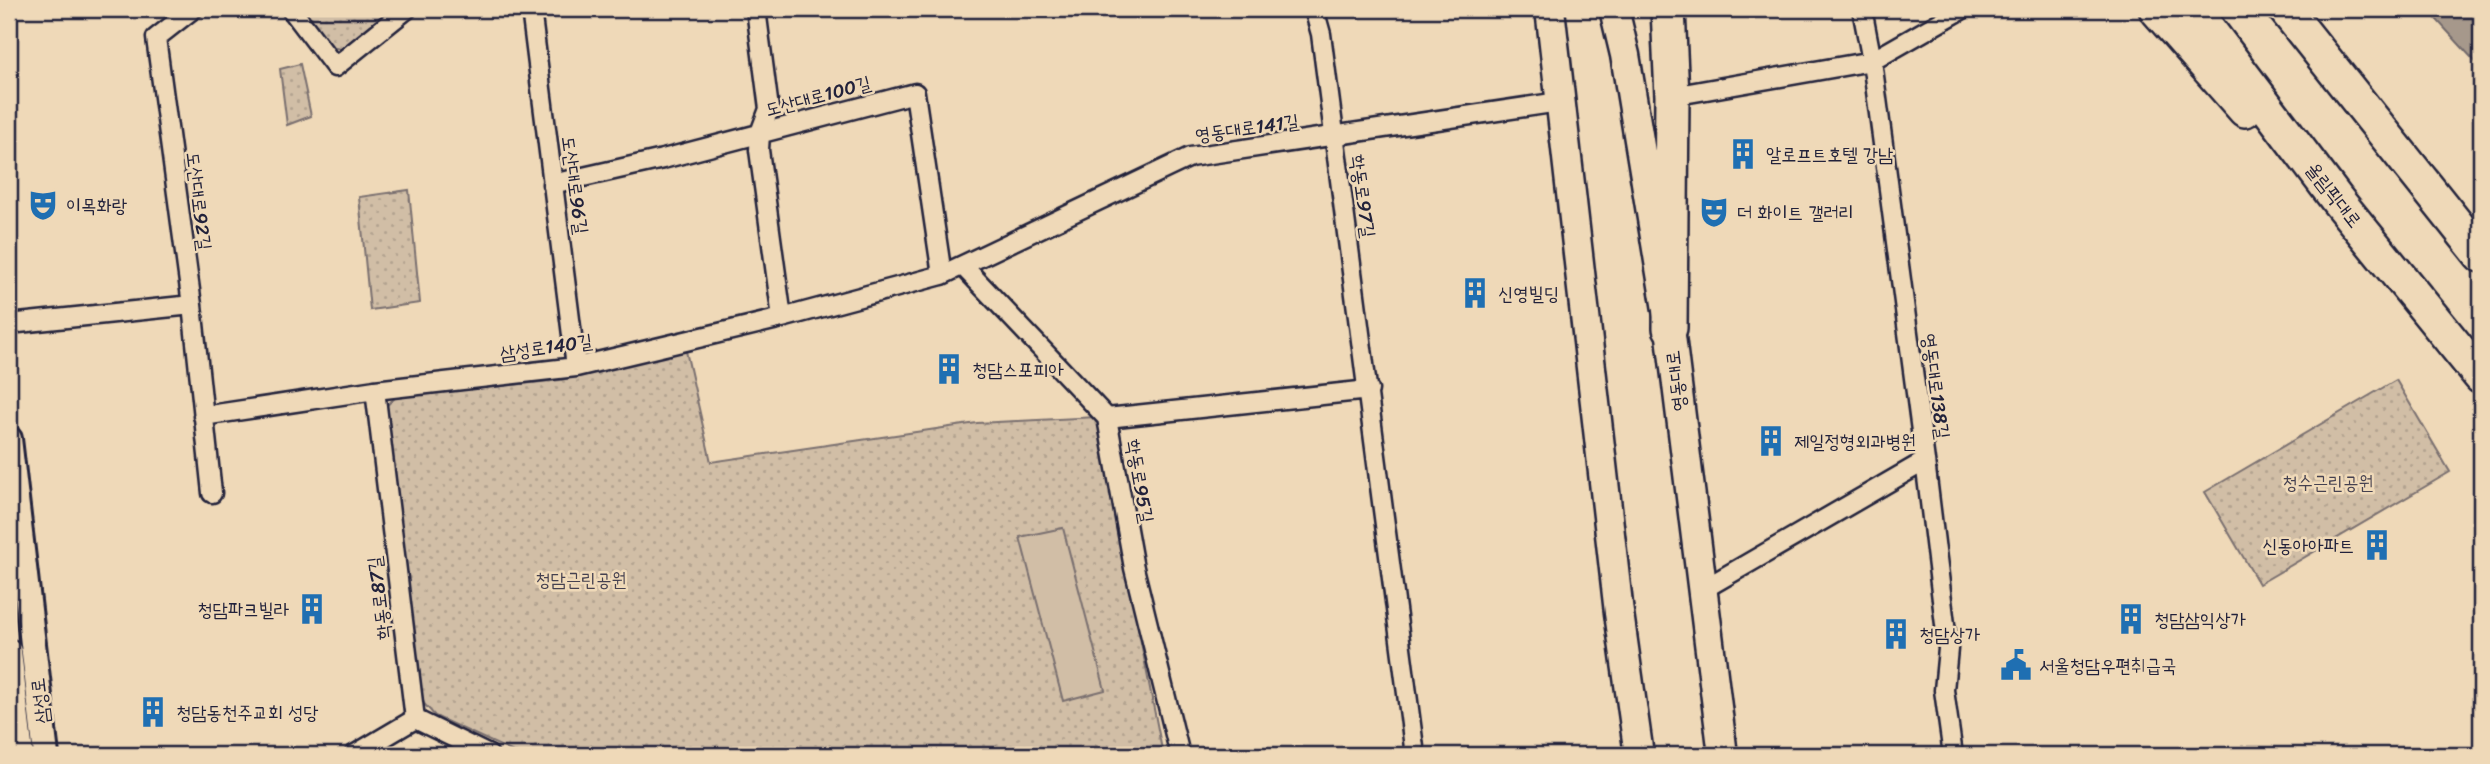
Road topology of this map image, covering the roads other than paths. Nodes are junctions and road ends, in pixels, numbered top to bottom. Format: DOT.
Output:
graph roads {
  1 [pos="193,9"];
  2 [pos="291,9"];
  3 [pos="407,9"];
  4 [pos="531,9"];
  5 [pos="756,9"];
  6 [pos="1314,9"];
  7 [pos="1529,9"];
  8 [pos="1550,9"];
  9 [pos="1614,9"];
  10 [pos="1668,9"];
  11 [pos="1862,9"];
  12 [pos="1963,9"];
  13 [pos="2156,9"];
  14 [pos="2193,9"];
  15 [pos="2285,9"];
  16 [pos="2305,9"];
  17 [pos="1872,61"];
  18 [pos="2346,85"];
  19 [pos="1672,96"];
  20 [pos="1559,97"];
  21 [pos="760,133"];
  22 [pos="1334,138"];
  23 [pos="552,184"];
  24 [pos="2481,255"];
  25 [pos="962,266"];
  26 [pos="943,275"];
  27 [pos="2414,295"];
  28 [pos="192,305"];
  29 [pos="782,318"];
  30 [pos="9,324"];
  31 [pos="1670,328"];
  32 [pos="576,367"];
  33 [pos="2481,376"];
  34 [pos="375,390"];
  35 [pos="1368,390"];
  36 [pos="204,416"];
  37 [pos="1107,418"];
  38 [pos="9,439"];
  39 [pos="1925,461"];
  40 [pos="212,493"];
  41 [pos="1702,590"];
  42 [pos="9,652"];
  43 [pos="415,719"];
  44 [pos="20,755"];
  45 [pos="46,755"];
  46 [pos="354,755"];
  47 [pos="488,755"];
  48 [pos="1180,755"];
  49 [pos="1415,755"];
  50 [pos="1639,755"];
  51 [pos="1723,755"];
  52 [pos="1953,755"];
  1 -- 28 [label="street, 도산대로92길"];
  2 -- 3 [label="street"];
  4 -- 23 [label="street, 도산대로96길"];
  5 -- 21 [label="street"];
  6 -- 22 [label="street, 학동로97길"];
  7 -- 20 [label="main road"];
  8 -- 20 [label="main road"];
  9 -- 31 [label="main road, 영동대로"];
  10 -- 19 [label="highway"];
  11 -- 17 [label="street, 영동대로138길"];
  12 -- 17 [label="street"];
  13 -- 27 [label="highway"];
  14 -- 27 [label="highway, 올림픽대로"];
  15 -- 18 [label="highway"];
  16 -- 18 [label="highway"];
  17 -- 19 [label="street"];
  17 -- 39 [label="street, 영동대로138길"];
  18 -- 24 [label="highway"];
  19 -- 31 [label="highway"];
  20 -- 22 [label="street, 영동대로141길"];
  20 -- 50 [label="main road"];
  21 -- 23 [label="street, 도산대로100길"];
  21 -- 26 [label="street, 도산대로100길"];
  21 -- 29 [label="street"];
  22 -- 25 [label="street, 영동대로141길"];
  22 -- 35 [label="street, 학동로97길"];
  23 -- 32 [label="street, 도산대로96길"];
  25 -- 26 [label="street, 삼성로140길"];
  25 -- 37 [label="street, 학동로95길"];
  26 -- 29 [label="street, 삼성로140길"];
  27 -- 33 [label="highway, 올림픽대로"];
  28 -- 30 [label="street"];
  28 -- 36 [label="street, 도산대로92길"];
  29 -- 32 [label="street, 삼성로140길"];
  31 -- 41 [label="main road, 영동대로"];
  32 -- 34 [label="street, 삼성로140길"];
  34 -- 36 [label="street, 삼성로140길"];
  34 -- 43 [label="street, 학동로87길"];
  35 -- 37 [label="street"];
  35 -- 49 [label="street, 학동로97길"];
  36 -- 40 [label="street"];
  37 -- 48 [label="street, 학동로95길"];
  38 -- 45 [label="main road, 삼성로"];
  39 -- 41 [label="street, 영동대로138길"];
  39 -- 52 [label="street"];
  41 -- 51 [label="main road, 영동대로"];
  42 -- 44 [label="main road, 삼성로"];
  43 -- 46 [label="street"];
  43 -- 47 [label="street"];
}
